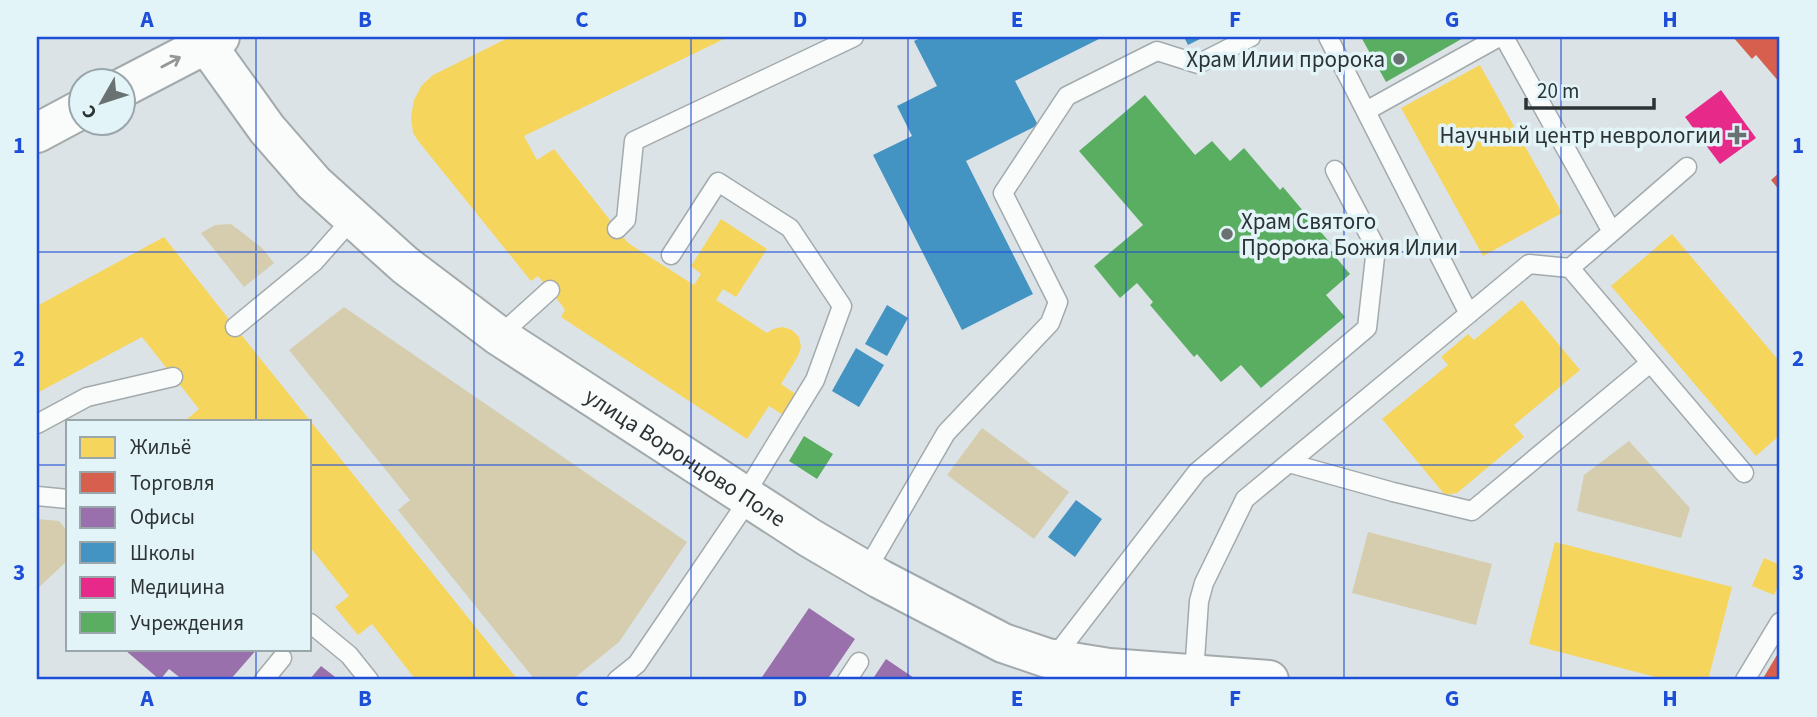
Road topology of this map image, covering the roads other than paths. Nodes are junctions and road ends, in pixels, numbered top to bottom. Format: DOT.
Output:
graph roads {
  1 [pos="854,37"];
  2 [pos="1251,37"];
  3 [pos="1328,37"];
  4 [pos="1502,37"];
  5 [pos="213,41"];
  6 [pos="136,81"];
  7 [pos="1366,111"];
  8 [pos="66,117"];
  9 [pos="37,133"];
  10 [pos="1687,167"];
  11 [pos="1335,170"];
  12 [pos="352,219"];
  13 [pos="617,229"];
  14 [pos="1612,232"];
  15 [pos="671,255"];
  16 [pos="1570,268"];
  17 [pos="550,290"];
  18 [pos="1469,314"];
  19 [pos="235,327"];
  20 [pos="499,336"];
  21 [pos="1650,363"];
  22 [pos="173,377"];
  23 [pos="37,424"];
  24 [pos="1289,463"];
  25 [pos="1744,473"];
  26 [pos="37,496"];
  27 [pos="747,497"];
  28 [pos="66,499"];
  29 [pos="866,571"];
  30 [pos="1780,622"];
  31 [pos="312,625"];
  32 [pos="282,658"];
  33 [pos="1053,659"];
  34 [pos="859,662"];
  35 [pos="1201,676"];
  36 [pos="264,680"];
  37 [pos="369,680"];
  38 [pos="617,680"];
  39 [pos="847,680"];
  40 [pos="1269,680"];
  41 [pos="1745,680"];
  1 -- 13 [label="lane"];
  2 -- 29 [label="lane"];
  3 -- 7 [label="lane"];
  4 -- 7 [label="lane"];
  4 -- 14 [label="lane"];
  6 -- 5 [label="street, one-way"];
  5 -- 12 [label="street, улица Воронцово Поле"];
  7 -- 18 [label="lane"];
  8 -- 9 [label="street"];
  10 -- 14 [label="lane"];
  11 -- 33 [label="lane"];
  12 -- 19 [label="lane"];
  12 -- 20 [label="street, улица Воронцово Поле"];
  14 -- 16 [label="lane"];
  15 -- 27 [label="lane"];
  16 -- 18 [label="lane"];
  16 -- 21 [label="lane"];
  17 -- 20 [label="lane"];
  18 -- 24 [label="lane"];
  20 -- 27 [label="street, улица Воронцово Поле"];
  21 -- 24 [label="lane"];
  21 -- 25 [label="lane"];
  22 -- 23 [label="lane"];
  24 -- 35 [label="lane"];
  26 -- 28 [label="lane"];
  27 -- 29 [label="street, улица Воронцово Поле"];
  27 -- 38 [label="lane"];
  29 -- 33 [label="street, улица Воронцово Поле"];
  30 -- 41 [label="lane"];
  31 -- 37 [label="lane"];
  32 -- 36 [label="lane"];
  33 -- 35 [label="street, улица Воронцово Поле"];
  34 -- 39 [label="lane"];
  35 -- 40 [label="street, улица Воронцово Поле"];
}
